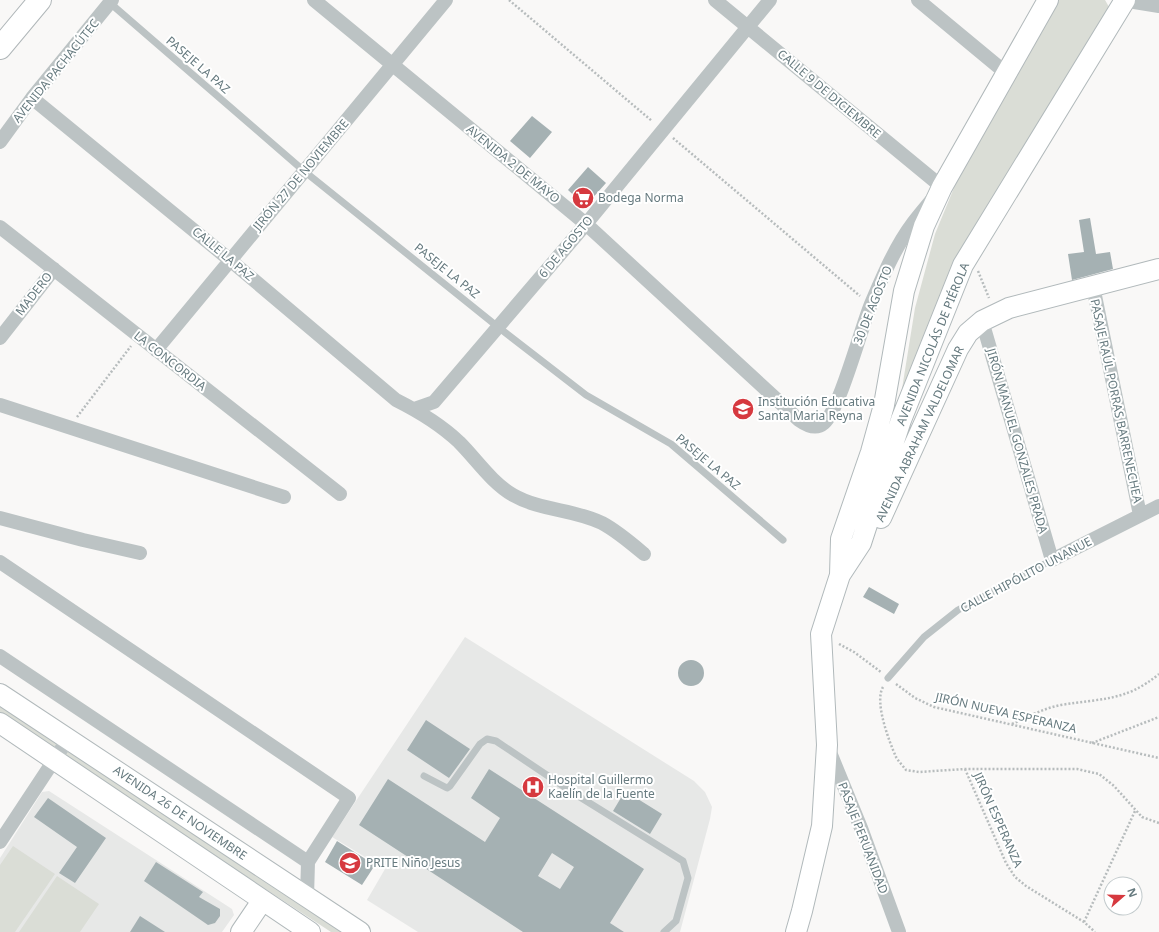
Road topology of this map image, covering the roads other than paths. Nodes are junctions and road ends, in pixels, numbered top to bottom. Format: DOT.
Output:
graph roads {
  1 [pos="40,0"];
  2 [pos="314,0"];
  3 [pos="446,0"];
  4 [pos="716,0"];
  5 [pos="770,0"];
  6 [pos="918,0"];
  7 [pos="1048,0"];
  8 [pos="1124,1"];
  9 [pos="111,2"];
  10 [pos="1159,6"];
  11 [pos="21,22"];
  12 [pos="748,27"];
  13 [pos="0,42"];
  14 [pos="0,48"];
  15 [pos="392,64"];
  16 [pos="1006,73"];
  17 [pos="32,98"];
  18 [pos="0,142"];
  19 [pos="304,171"];
  20 [pos="942,188"];
  21 [pos="586,224"];
  22 [pos="0,226"];
  23 [pos="230,260"];
  24 [pos="1159,268"];
  25 [pos="54,269"];
  26 [pos="1093,286"];
  27 [pos="989,317"];
  28 [pos="498,327"];
  29 [pos="0,338"];
  30 [pos="156,350"];
  31 [pos="0,405"];
  32 [pos="414,409"];
  33 [pos="815,426"];
  34 [pos="340,494"];
  35 [pos="284,497"];
  36 [pos="1159,506"];
  37 [pos="1140,515"];
  38 [pos="0,518"];
  39 [pos="783,540"];
  40 [pos="140,553"];
  41 [pos="644,554"];
  42 [pos="1052,560"];
  43 [pos="0,562"];
  44 [pos="840,575"];
  45 [pos="830,606"];
  46 [pos="0,656"];
  47 [pos="888,678"];
  48 [pos="0,694"];
  49 [pos="0,723"];
  50 [pos="68,739"];
  51 [pos="827,745"];
  52 [pos="55,759"];
  53 [pos="424,776"];
  54 [pos="0,842"];
  55 [pos="308,862"];
  56 [pos="307,898"];
  57 [pos="262,901"];
  58 [pos="241,932"];
  59 [pos="310,932"];
  60 [pos="360,932"];
  61 [pos="664,932"];
  62 [pos="796,932"];
  63 [pos="899,932"];
  1 -- 11 [label="main road"];
  2 -- 15 [label="street, AVENIDA 2 DE MAYO"];
  3 -- 15 [label="street, JIRÓN 27 DE NOVIEMBRE"];
  4 -- 12 [label="street, CALLE 9 DE DICIEMBRE"];
  5 -- 12 [label="street, 6 DE AGOSTO"];
  6 -- 16 [label="street"];
  7 -- 16 [label="main road, AVENIDA NICOLÁS DE PIÉROLA"];
  8 -- 10 [label="street"];
  8 -- 44 [label="main road, AVENIDA NICOLÁS DE PIÉROLA"];
  9 -- 17 [label="street, AVENIDA PACHACÚTEC"];
  9 -- 19 [label="lane, PASEJE LA PAZ"];
  11 -- 13 [label="main road"];
  11 -- 14 [label="main road"];
  12 -- 20 [label="street, CALLE 9 DE DICIEMBRE"];
  12 -- 21 [label="street, 6 DE AGOSTO"];
  15 -- 19 [label="street, JIRÓN 27 DE NOVIEMBRE"];
  15 -- 21 [label="street, AVENIDA 2 DE MAYO"];
  16 -- 20 [label="main road, AVENIDA NICOLÁS DE PIÉROLA"];
  17 -- 18 [label="street, AVENIDA PACHACÚTEC"];
  17 -- 23 [label="street, CALLE LA PAZ"];
  19 -- 23 [label="street, JIRÓN 27 DE NOVIEMBRE"];
  19 -- 28 [label="lane, PASEJE LA PAZ"];
  20 -- 33 [label="street, 30 DE AGOSTO"];
  20 -- 44 [label="main road, AVENIDA NICOLÁS DE PIÉROLA"];
  21 -- 28 [label="street, 6 DE AGOSTO"];
  21 -- 33 [label="street, AVENIDA 2 DE MAYO"];
  22 -- 25 [label="street, LA CONCORDIA"];
  23 -- 30 [label="street, JIRÓN 27 DE NOVIEMBRE"];
  23 -- 32 [label="street, CALLE LA PAZ"];
  24 -- 26 [label="main road, AVENIDA ABRAHAM VALDELOMAR"];
  25 -- 29 [label="street, MADERO"];
  25 -- 30 [label="street, LA CONCORDIA"];
  26 -- 27 [label="main road, AVENIDA ABRAHAM VALDELOMAR"];
  26 -- 37 [label="street, PASAJE RAÚL PORRAS BARRENECHEA"];
  27 -- 42 [label="street, JIRÓN MANUEL GONZALES PRADA"];
  27 -- 45 [label="main road, AVENIDA ABRAHAM VALDELOMAR"];
  28 -- 32 [label="street, 6 DE AGOSTO"];
  28 -- 39 [label="lane, PASEJE LA PAZ"];
  30 -- 34 [label="street, LA CONCORDIA"];
  31 -- 35 [label="street"];
  32 -- 41 [label="street, CALLE LA PAZ"];
  36 -- 37 [label="street, CALLE HIPÓLITO UNANUE"];
  37 -- 42 [label="street, CALLE HIPÓLITO UNANUE"];
  38 -- 40 [label="street"];
  42 -- 47 [label="lane, CALLE HIPÓLITO UNANUE"];
  43 -- 55 [label="street"];
  44 -- 45 [label="main road, AVENIDA NICOLÁS DE PIÉROLA"];
  45 -- 51 [label="main road, AVENIDA NICOLÁS DE PIÉROLA"];
  46 -- 55 [label="street"];
  48 -- 50 [label="main road, AVENIDA 26 DE NOVIEMBRE"];
  49 -- 52 [label="main road"];
  50 -- 52 [label="street"];
  50 -- 56 [label="main road, AVENIDA 26 DE NOVIEMBRE"];
  51 -- 62 [label="main road, AVENIDA NICOLÁS DE PIÉROLA"];
  51 -- 63 [label="street, PASAJE PERUANIDAD"];
  52 -- 54 [label="street"];
  52 -- 57 [label="main road"];
  53 -- 61 [label="lane"];
  55 -- 56 [label="street"];
  56 -- 60 [label="main road, AVENIDA 26 DE NOVIEMBRE"];
  57 -- 58 [label="main road"];
  57 -- 59 [label="main road"];
}
